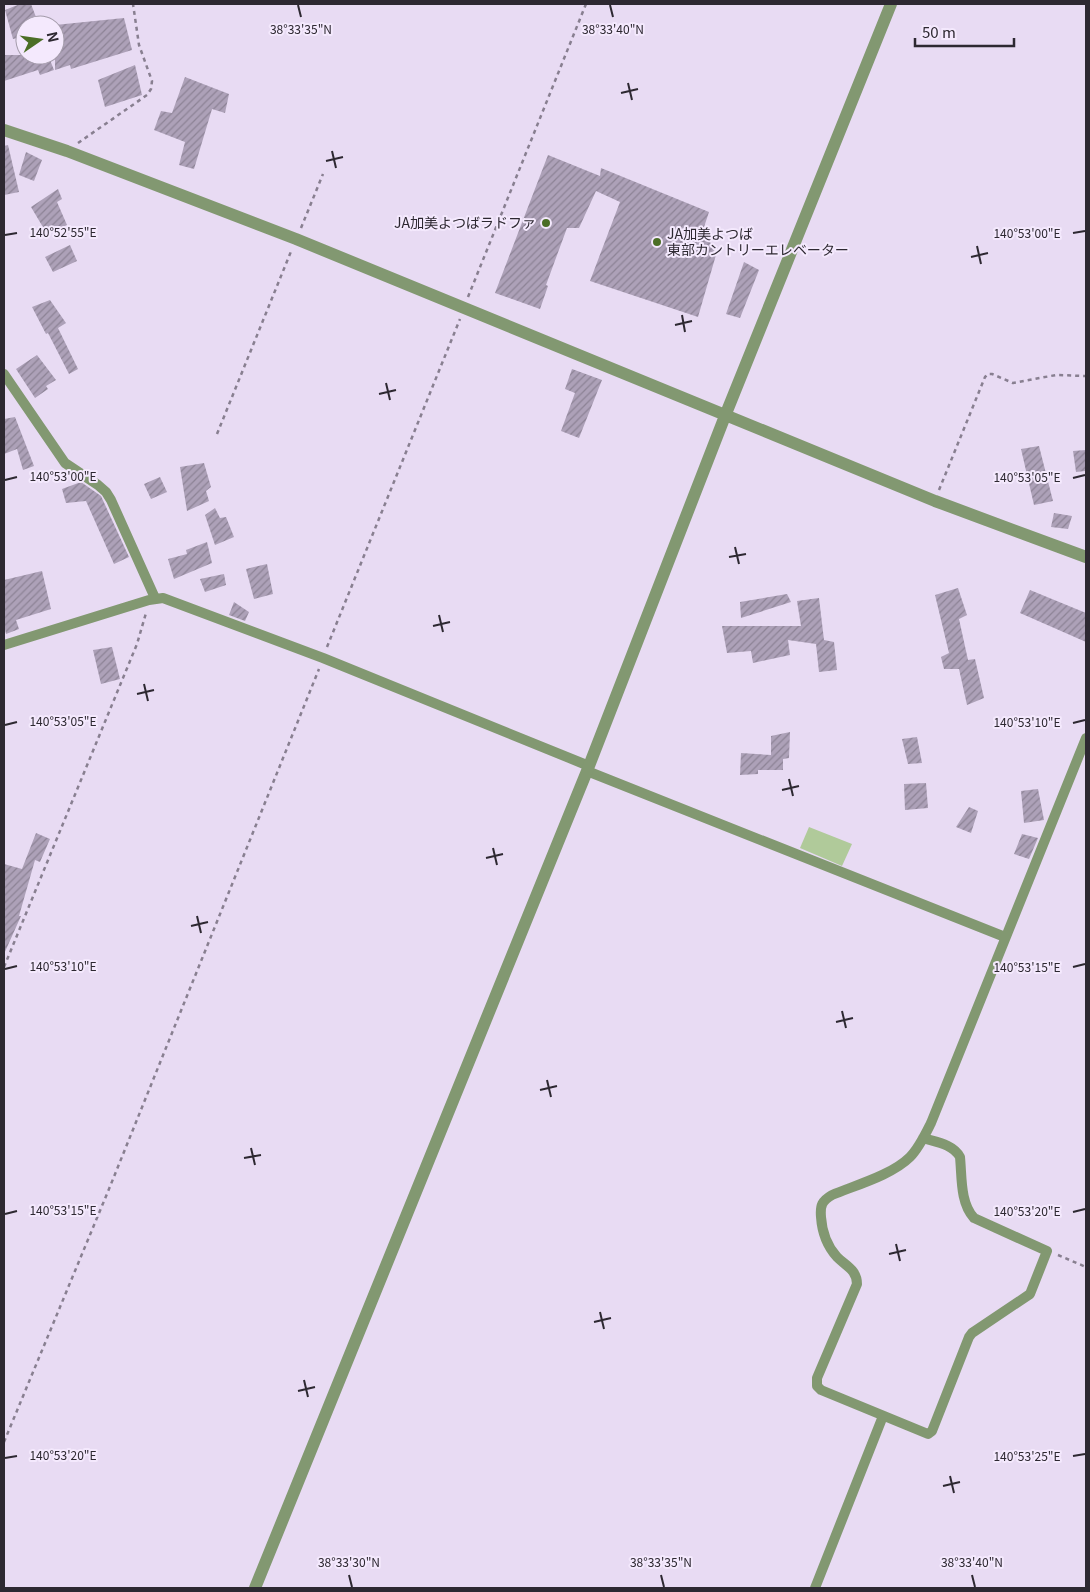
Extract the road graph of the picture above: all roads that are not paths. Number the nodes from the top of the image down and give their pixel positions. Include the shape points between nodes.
1 (891, 4) edge
2 (4, 130) edge
3 (4, 374) edge
4 (725, 416) junction
5 (1086, 557) edge
6 (152, 599) junction
7 (4, 645) edge
8 (1086, 738) edge
9 (581, 764) junction
10 (1005, 937) junction
11 (923, 1138) junction
12 (884, 1416) junction
13 (255, 1588) edge
14 (816, 1588) edge

1 - 4 street
2 - 4 street via 296,239
3 - 6 street via 65,463 106,492
4 - 5 street via 935,501
4 - 9 street
6 - 7 street
6 - 9 street via 163,598 323,658
8 - 10 street
9 - 10 street
9 - 13 street
10 - 11 street
11 - 12 street via 900,1166 832,1195 823,1201 820,1208 821,1227 827,1242 854,1272 857,1284 817,1378 817,1386
11 - 12 street via 957,1152 965,1203 974,1218 1047,1251 1030,1294 969,1337 932,1431 924,1433
12 - 14 street

